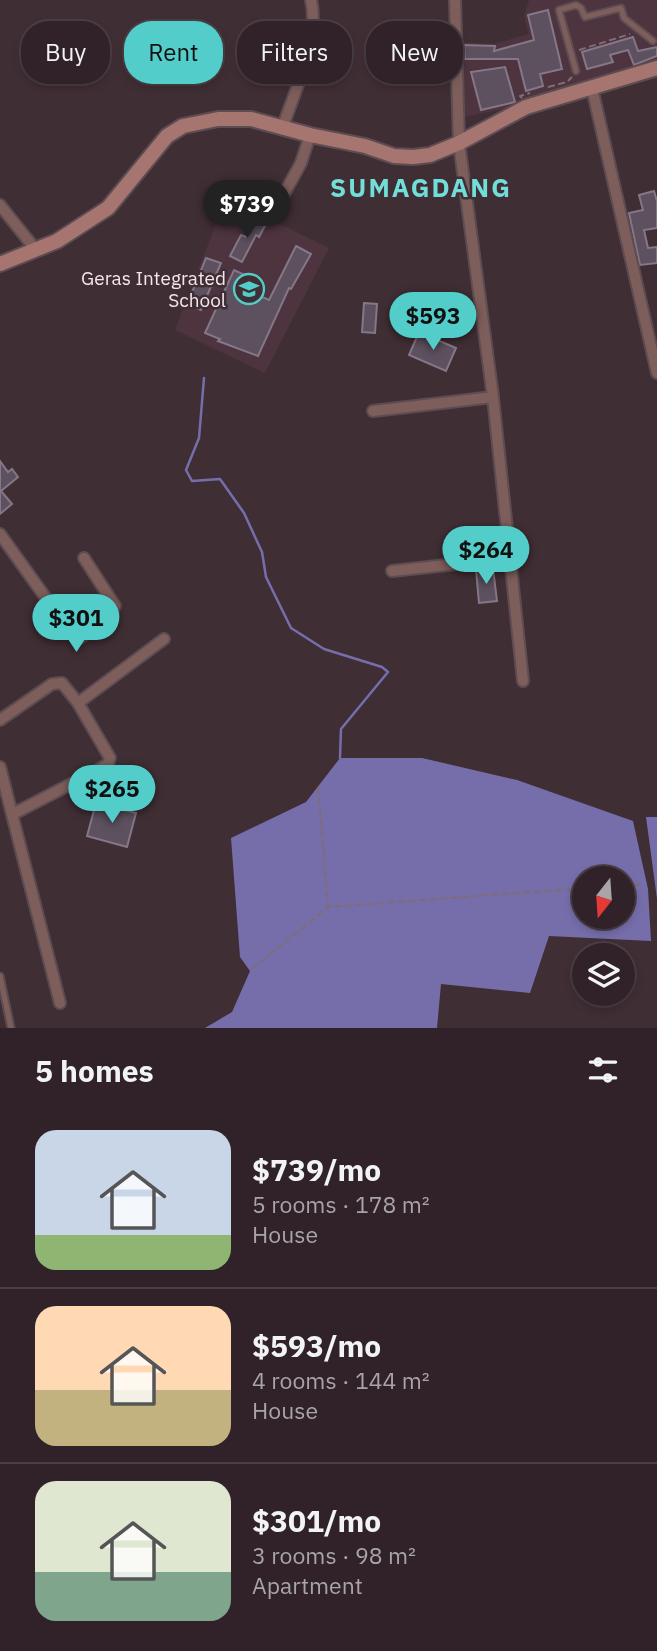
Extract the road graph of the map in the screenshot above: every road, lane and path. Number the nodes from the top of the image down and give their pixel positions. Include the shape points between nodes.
1 (311, 0) edge
2 (455, 0) edge
3 (640, 31) junction
4 (653, 41) dead end
5 (571, 52) junction
6 (657, 68) edge
7 (576, 71) dead end
8 (592, 88) junction
9 (283, 127) junction
10 (310, 135) junction
11 (458, 143) junction
12 (279, 203) dead end
13 (0, 205) edge
14 (37, 250) junction
15 (0, 264) edge
16 (657, 373) edge
17 (493, 397) junction
18 (373, 411) dead end
19 (0, 534) edge
20 (84, 558) dead end
21 (511, 558) junction
22 (392, 571) dead end
23 (164, 639) dead end
24 (523, 681) dead end
25 (78, 703) junction
26 (0, 720) edge
27 (0, 767) edge
28 (318, 787) dead end
29 (13, 814) junction
30 (642, 884) dead end
31 (635, 885) edge
32 (572, 889) edge
33 (328, 907) junction
34 (252, 969) dead end
35 (0, 976) edge
36 (60, 1003) dead end
37 (11, 1028) edge

1 - 9 street via 310,42
2 - 11 street
3 - 4 lane
3 - 5 path
3 - 5 lane via 624,18 621,8 585,17 576,5 559,10
5 - 7 lane
6 - 8 street
8 - 11 street via 526,107
8 - 16 street
9 - 10 street
9 - 14 street via 251,119 183,126 167,136 108,208
10 - 11 street via 394,156 430,155
10 - 12 street
11 - 17 street
13 - 14 street
14 - 15 street
17 - 18 street
17 - 21 street
19 - 20 street via 71,633 80,638 109,617 115,606
21 - 22 street
21 - 24 street
23 - 25 street
25 - 26 street via 66,684 55,682
25 - 29 street via 109,762
27 - 29 street
28 - 33 path
29 - 36 street
30 - 31 path
32 - 33 path
33 - 34 path
35 - 37 lane

